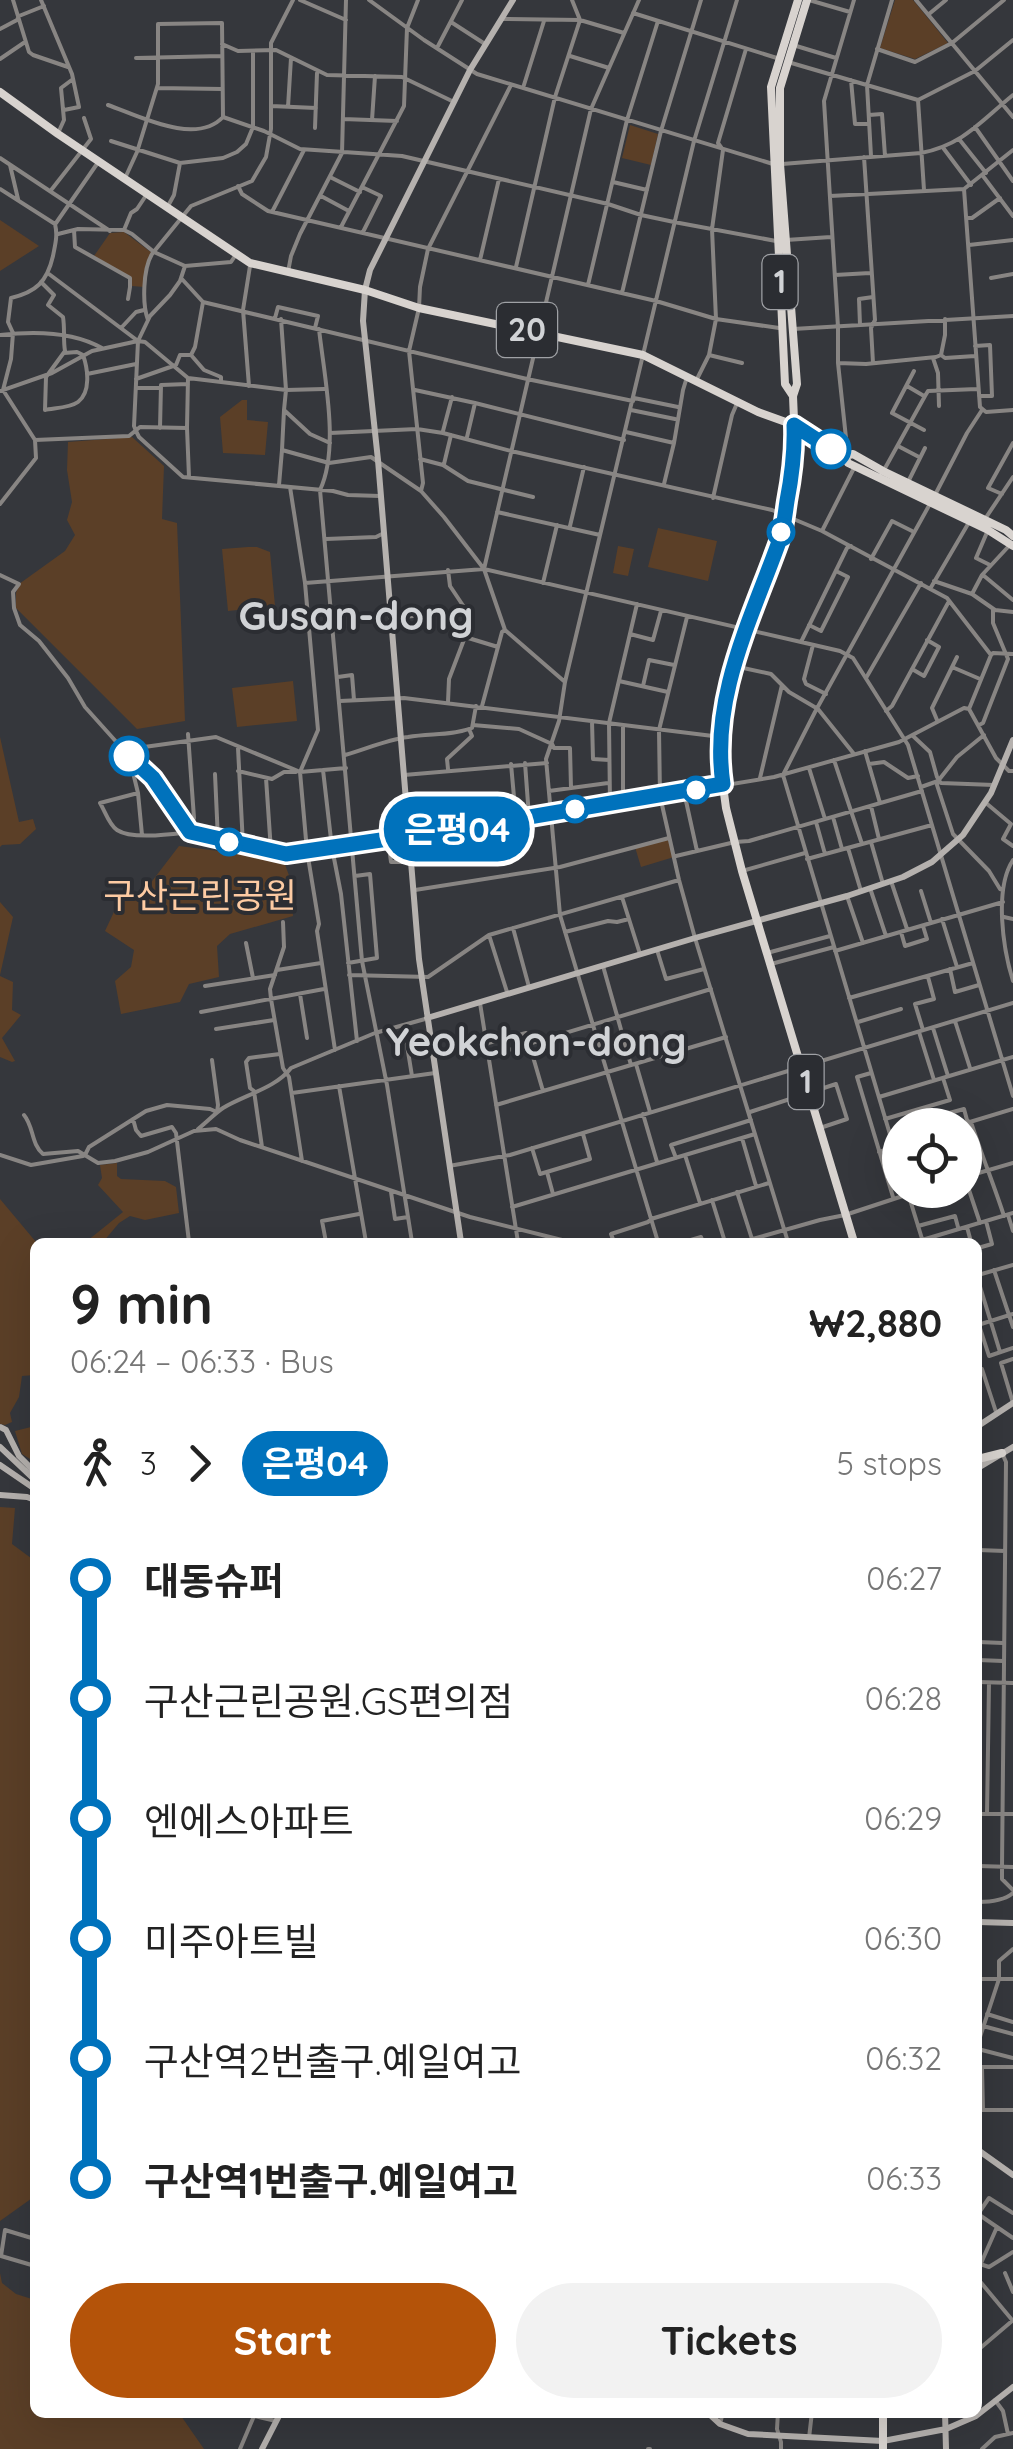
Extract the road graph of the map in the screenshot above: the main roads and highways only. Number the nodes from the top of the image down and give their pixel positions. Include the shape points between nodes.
1 (513, 0) edge
2 (798, 0) edge
3 (808, 0) edge
4 (784, 61) junction
5 (2, 97) edge
6 (365, 290) junction
7 (794, 425) junction
8 (841, 454) junction
9 (933, 498) junction
10 (1012, 542) edge
11 (1013, 740) edge
12 (758, 921) junction
13 (427, 1018) junction
14 (460, 1238) edge
15 (853, 1238) edge
16 (1013, 1403) edge
17 (982, 1423) edge
18 (0, 1426) edge
19 (0, 1447) edge
20 (1013, 1448) edge
21 (1002, 1452) junction
22 (982, 1458) edge
23 (0, 1464) edge
24 (982, 1465) edge
25 (30, 1467) edge
26 (30, 1475) edge
27 (30, 1485) edge
28 (0, 1495) edge
29 (30, 1498) edge
30 (982, 1922) edge
31 (1013, 1923) edge
32 (982, 2153) edge
33 (1013, 2176) edge
34 (1012, 2390) edge
35 (982, 2411) edge
36 (277, 2418) edge
37 (714, 2418) edge
38 (883, 2418) edge
39 (945, 2418) edge
40 (971, 2418) edge
41 (944, 2430) junction
42 (848, 2440) junction
43 (883, 2445) edge
44 (262, 2449) edge
45 (844, 2449) edge
46 (946, 2449) edge

1 - 6 main road via 470,70
2 - 4 main road, 1
3 - 4 main road, 1
4 - 7 main road, 1 via 777,164 797,384
5 - 6 main road, 20 via 250,263
6 - 7 main road, 20 via 419,308 643,355
6 - 13 main road
7 - 8 main road, 20
7 - 12 main road, 1 via 780,538 744,629 721,737 734,842
8 - 9 main road, 20 via 848,463
8 - 9 main road, 20 via 853,454
9 - 10 main road, 20
9 - 10 main road, 20 via 985,520
11 - 12 main road via 986,803 932,862 887,883
12 - 13 main road
12 - 15 main road, 1
13 - 14 main road
16 - 17 main road
18 - 25 main road
19 - 26 main road
20 - 21 main road
21 - 22 main road
21 - 24 main road
23 - 27 main road
28 - 29 main road
30 - 31 main road
32 - 33 main road
34 - 35 main road
36 - 44 main road
37 - 42 main road via 748,2434
38 - 43 main road
39 - 41 main road
40 - 41 main road
41 - 43 main road
41 - 46 main road
42 - 43 main road
42 - 45 main road

